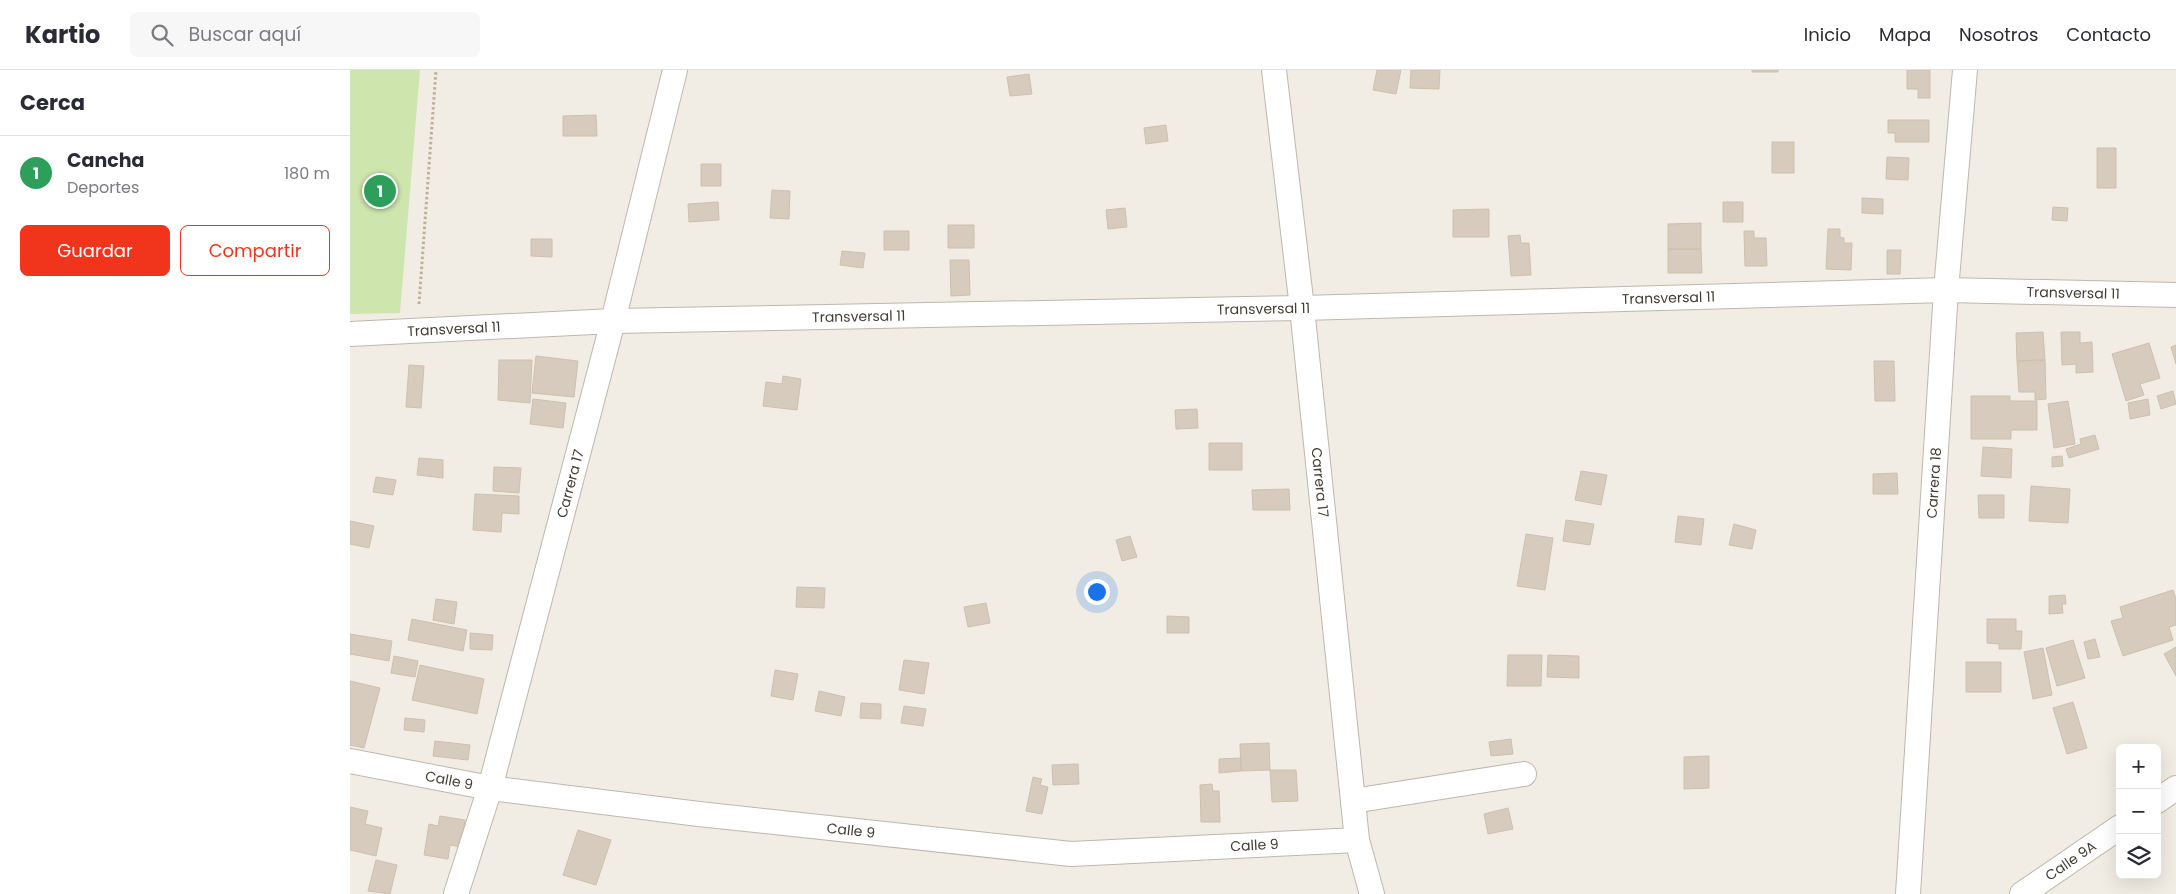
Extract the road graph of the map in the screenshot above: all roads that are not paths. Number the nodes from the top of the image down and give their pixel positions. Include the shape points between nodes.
1 (675, 70) edge
2 (1274, 70) edge
3 (1965, 70) edge
4 (1946, 290) junction
5 (2176, 295) edge
6 (1302, 308) junction
7 (613, 322) junction
8 (350, 334) edge
9 (350, 761) edge
10 (1524, 774) dead end
11 (490, 788) junction
12 (2176, 788) edge
13 (2161, 798) edge
14 (1352, 801) junction
15 (2116, 830) edge
16 (1356, 840) junction
17 (456, 894) edge
18 (1372, 894) edge
19 (1908, 894) edge
20 (2022, 894) edge

1 - 7 street, Carrera 17
2 - 6 street, Carrera 17
3 - 4 street, Carrera 18
4 - 5 street, Transversal 11
4 - 6 street, Transversal 11
4 - 19 street, Carrera 18
6 - 7 street, Transversal 11
6 - 14 street, Carrera 17
7 - 8 street, Transversal 11
7 - 11 street, Carrera 17
9 - 11 street, Calle 9
10 - 14 street
11 - 16 street, Calle 9 via 1071,854
11 - 17 street, Carrera 17
12 - 13 street
14 - 16 street, Carrera 17
15 - 20 street, Calle 9A
16 - 18 street, Carrera 17

